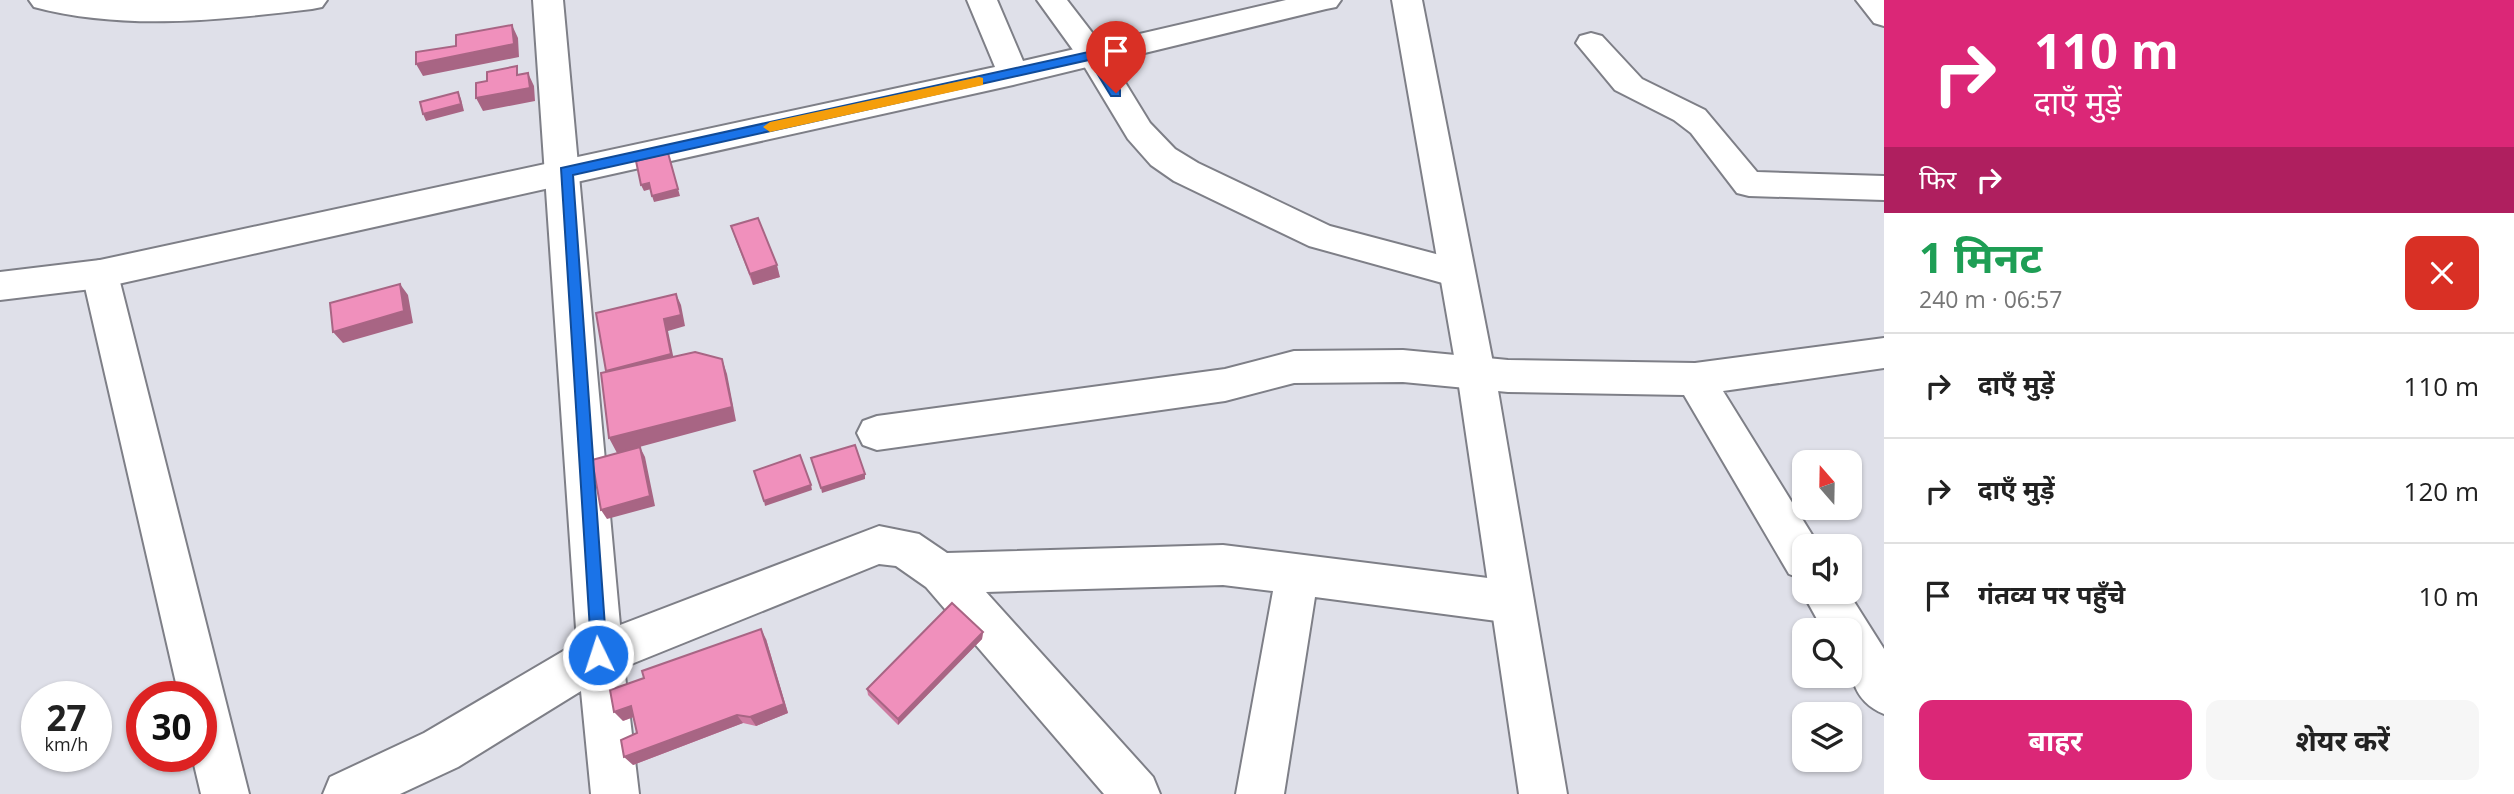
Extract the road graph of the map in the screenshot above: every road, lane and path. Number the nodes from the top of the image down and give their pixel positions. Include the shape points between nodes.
1 (44, 0) edge
2 (312, 0) edge
3 (548, 0) edge
4 (982, 0) edge
5 (1052, 0) edge
6 (1326, 0) edge
7 (1408, 0) edge
8 (1871, 0) edge
9 (1884, 16) edge
10 (1591, 43) dead end
11 (1093, 55) junction
12 (1013, 74) junction
13 (566, 172) junction
14 (1884, 188) edge
15 (1457, 273) junction
16 (100, 274) junction
17 (0, 286) edge
18 (1884, 353) edge
19 (1476, 373) junction
20 (1695, 379) junction
21 (877, 433) dead end
22 (1792, 540) edge
23 (941, 573) junction
24 (1297, 574) junction
25 (1512, 602) junction
26 (598, 655) junction
27 (1862, 655) edge
28 (1884, 691) edge
29 (225, 794) edge
30 (347, 794) edge
31 (615, 794) edge
32 (1136, 794) edge
33 (1260, 794) edge
34 (1543, 794) edge

1 - 2 street via 81,7 228,11
3 - 13 street
4 - 12 street
5 - 11 street
6 - 11 street
7 - 15 street
8 - 9 street
10 - 14 street via 1628,85 1702,124 1749,184
11 - 12 street
11 - 15 street via 1139,131 1163,157 1186,172 1321,237
12 - 13 street
13 - 16 street
13 - 26 street
15 - 19 street
16 - 17 street
16 - 29 street
18 - 20 street
19 - 20 street
19 - 21 street via 1404,366 1294,367 1225,384
19 - 25 street
20 - 22 street
23 - 24 street via 1223,565
23 - 26 street via 904,548 878,545
23 - 32 street
24 - 25 street
24 - 33 street
25 - 34 street
26 - 30 street via 441,750
26 - 31 street
27 - 28 street

